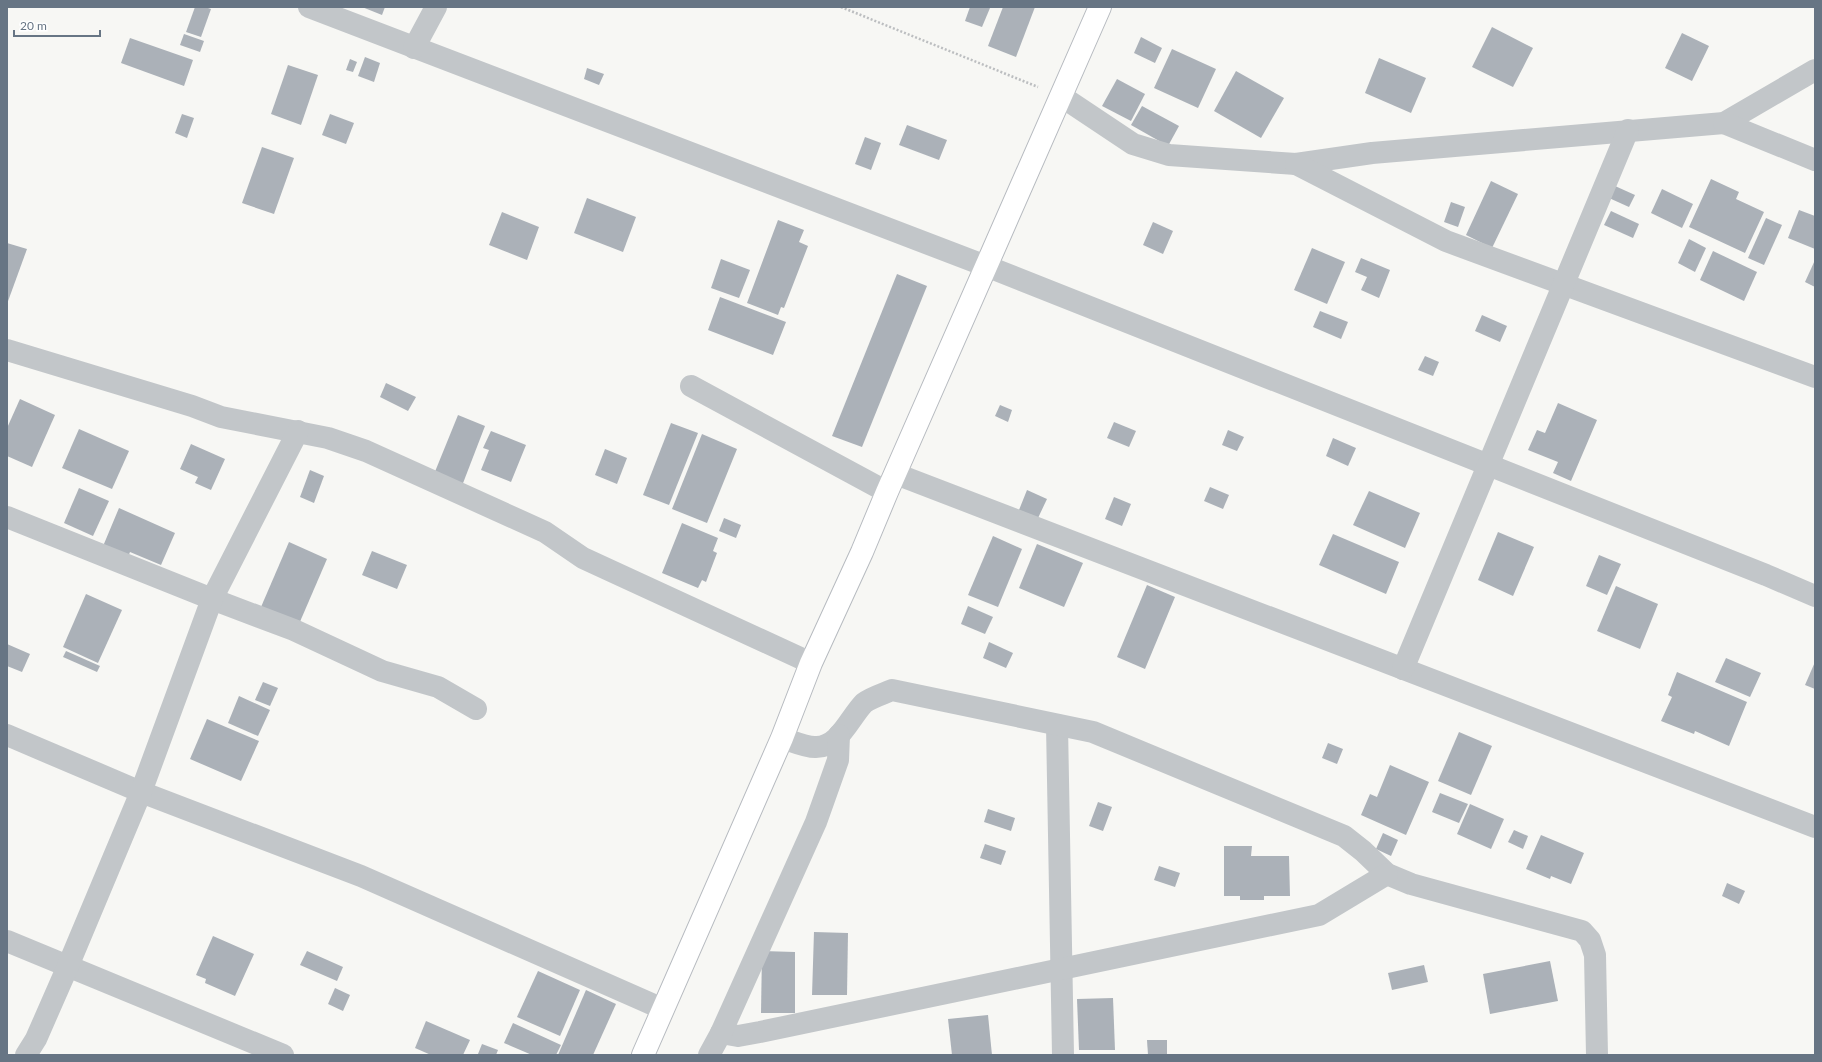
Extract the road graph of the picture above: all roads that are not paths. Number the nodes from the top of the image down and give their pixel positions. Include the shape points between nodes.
1 (309, 7) edge
2 (436, 7) edge
3 (1100, 7) edge
4 (414, 48) junction
5 (1815, 70) edge
6 (1061, 96) junction
7 (1724, 123) junction
8 (1628, 130) junction
9 (1815, 160) edge
10 (1296, 164) junction
11 (986, 266) junction
12 (1564, 284) junction
13 (7, 350) edge
14 (1815, 377) edge
15 (691, 386) dead end
16 (298, 431) junction
17 (1488, 465) junction
18 (891, 483) junction
19 (7, 517) edge
20 (1815, 596) edge
21 (212, 599) junction
22 (811, 663) junction
23 (1403, 669) junction
24 (476, 709) dead end
25 (1057, 725) junction
26 (7, 735) edge
27 (839, 735) junction
28 (782, 738) junction
29 (141, 792) junction
30 (1815, 826) edge
31 (1387, 874) junction
32 (7, 941) edge
33 (68, 966) junction
34 (1062, 969) junction
35 (663, 1009) junction
36 (721, 1033) junction
37 (26, 1055) edge
38 (284, 1055) edge
39 (642, 1055) edge
40 (709, 1055) edge
41 (1063, 1055) edge
42 (1597, 1055) edge

1 - 4 street
2 - 4 street
3 - 6 street
4 - 11 street
5 - 7 street
6 - 10 street via 1133,144 1169,155
6 - 11 street
7 - 8 street
7 - 9 street
8 - 10 street via 1372,153
8 - 12 street
10 - 12 street via 1446,241
11 - 17 street
11 - 18 street
12 - 14 street
12 - 17 street
13 - 16 street via 192,406 220,417
15 - 18 street
16 - 21 street
16 - 22 street via 328,438 366,452 545,532 583,558
17 - 20 street
17 - 23 street
18 - 22 street
18 - 23 street
19 - 21 street
21 - 24 street via 294,630 382,671 438,687
21 - 29 street
22 - 28 street
23 - 30 street
25 - 27 street via 892,690 865,703
25 - 31 street via 1094,732 1344,836
25 - 34 street
26 - 29 street
27 - 28 street via 830,744 816,748
27 - 36 street via 838,760 816,822
28 - 35 street
29 - 33 street
29 - 35 street via 361,876
31 - 34 street via 1319,915
31 - 42 street via 1411,884 1582,930 1590,940 1595,955
32 - 33 street
33 - 37 street via 36,1039
33 - 38 street
34 - 36 street via 760,1032 738,1036
34 - 41 street
35 - 39 street
36 - 40 street

